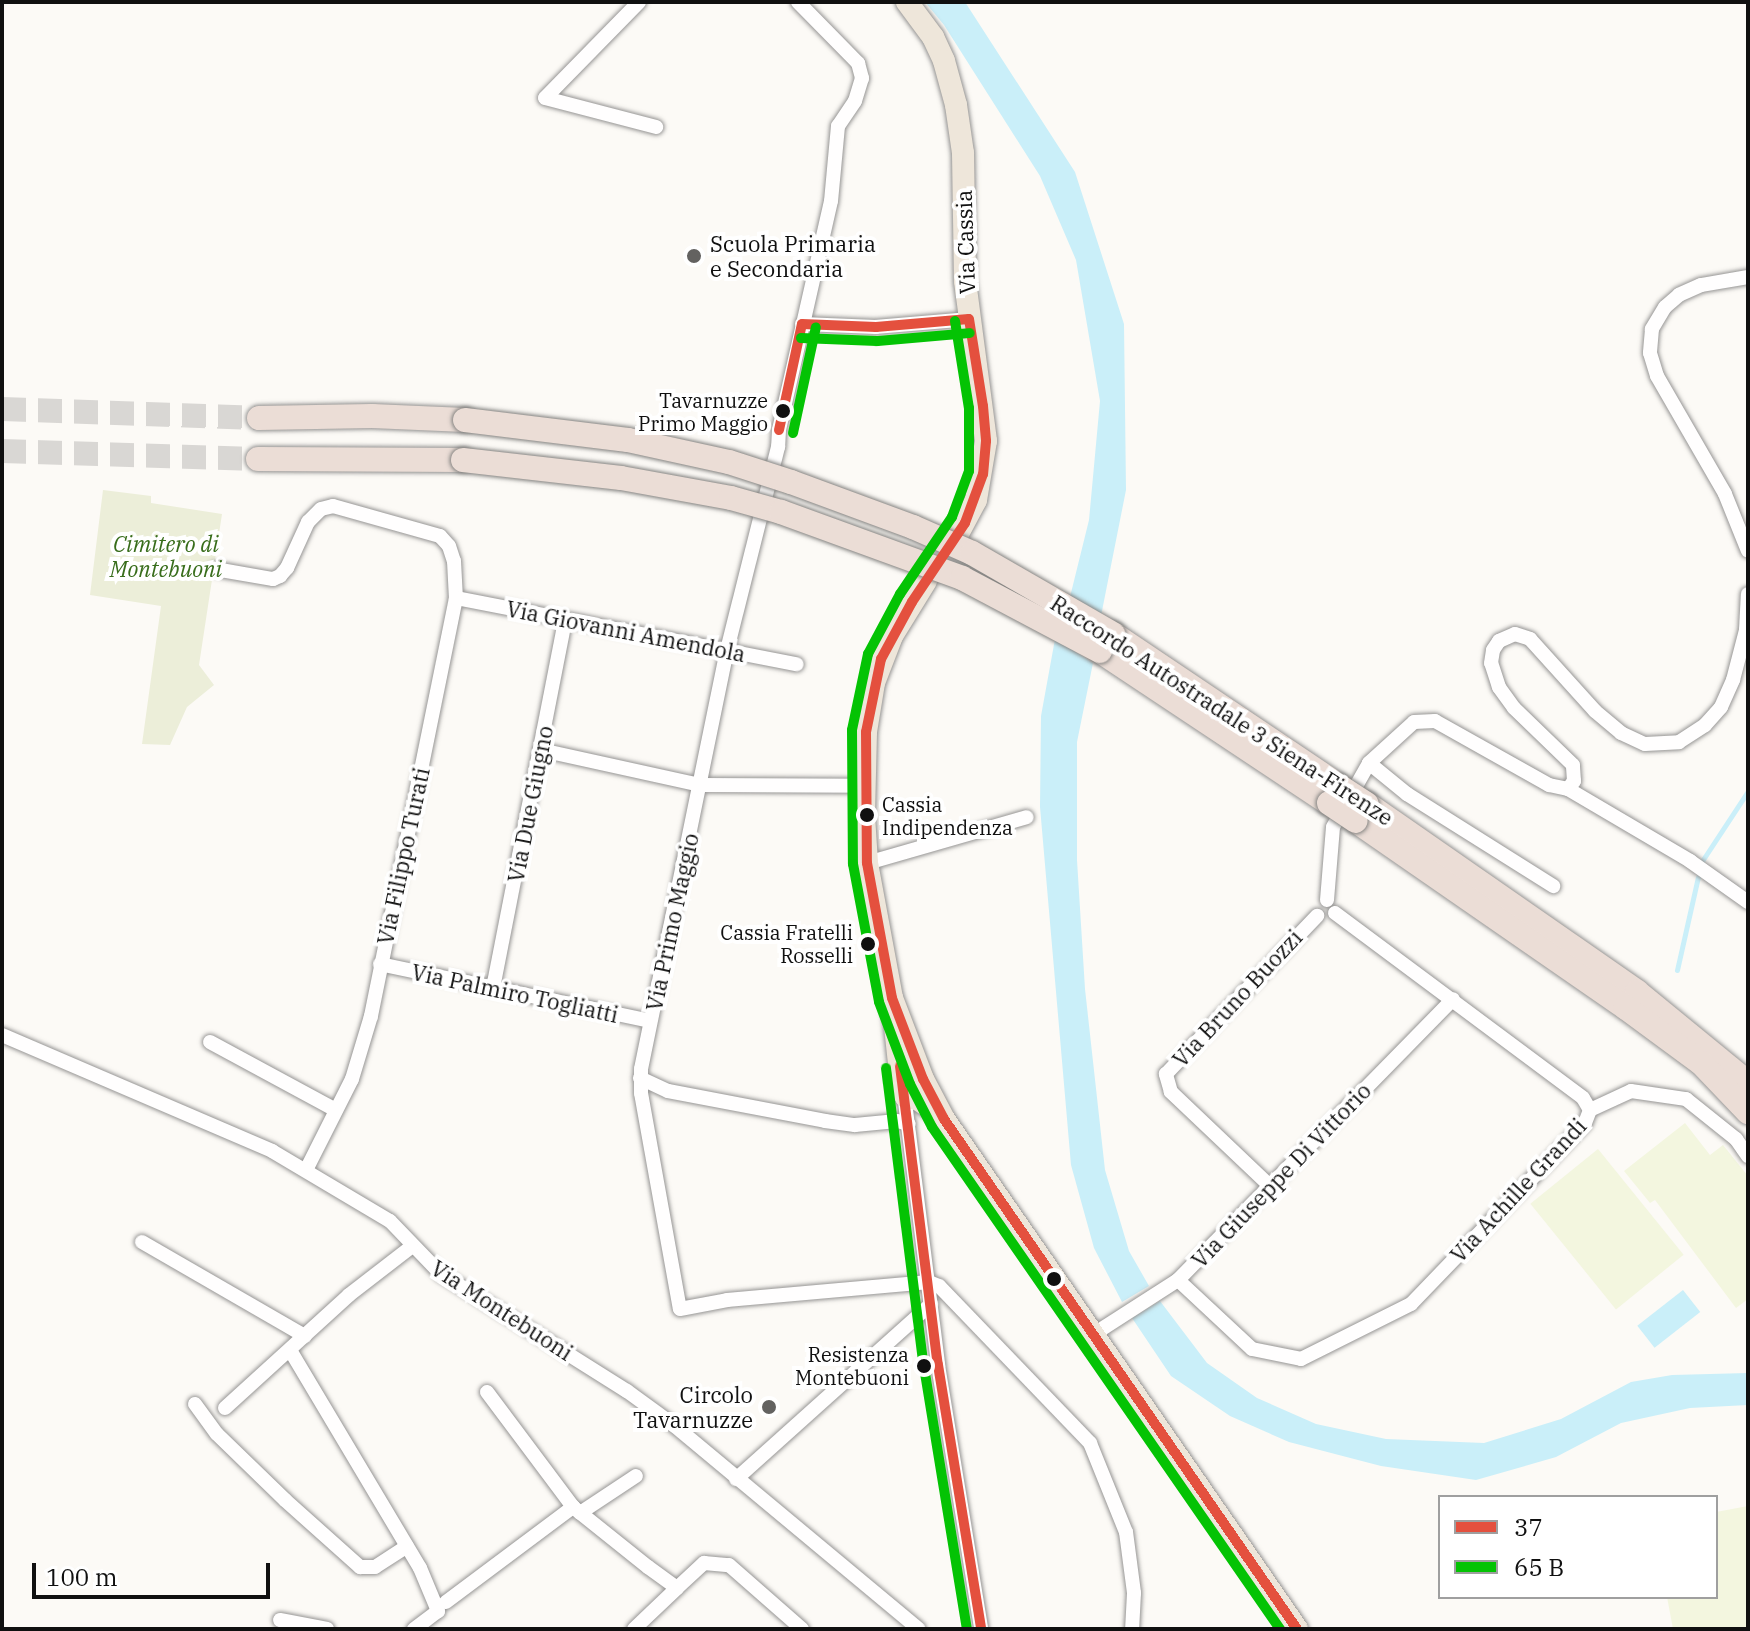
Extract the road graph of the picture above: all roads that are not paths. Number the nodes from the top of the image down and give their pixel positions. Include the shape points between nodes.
1 (639, 2) edge
2 (798, 2) edge
3 (907, 2) edge
4 (656, 127) dead end
5 (1748, 277) edge
6 (969, 319) junction
7 (802, 324) junction
8 (259, 418) tunnel mouth
9 (258, 459) tunnel mouth
10 (957, 535) dead end
11 (1748, 551) edge
12 (215, 569) dead end
13 (926, 581) dead end
14 (1748, 594) edge
15 (456, 598) junction
16 (565, 620) junction
17 (1107, 642) junction
18 (727, 650) junction
19 (797, 664) dead end
20 (541, 750) junction
21 (1369, 763) junction
22 (700, 785) junction
23 (864, 786) junction
24 (1568, 789) junction
25 (1361, 812) junction
26 (1027, 817) dead end
27 (867, 863) junction
28 (1553, 886) dead end
29 (1748, 902) edge
30 (1331, 906) junction
31 (380, 964) junction
32 (493, 988) junction
33 (1453, 999) junction
34 (650, 1021) junction
35 (2, 1035) edge
36 (210, 1042) dead end
37 (640, 1078) junction
38 (1748, 1083) edge
39 (914, 1088) junction
40 (336, 1110) junction
41 (1590, 1110) junction
42 (1748, 1112) edge
43 (909, 1124) junction
44 (911, 1140) junction
45 (1748, 1156) edge
46 (306, 1170) junction
47 (1270, 1186) junction
48 (142, 1242) dead end
49 (411, 1247) junction
50 (1178, 1280) junction
51 (929, 1282) junction
52 (931, 1304) junction
53 (1094, 1334) junction
54 (305, 1336) junction
55 (290, 1350) junction
56 (487, 1392) dead end
57 (195, 1404) dead end
58 (225, 1408) dead end
59 (636, 1476) dead end
60 (736, 1479) junction
61 (576, 1510) junction
62 (407, 1546) junction
63 (677, 1588) junction
64 (446, 1602) dead end
65 (280, 1620) dead end
66 (327, 1629) edge
67 (414, 1629) edge
68 (634, 1629) edge
69 (802, 1629) edge
70 (919, 1629) edge
71 (981, 1629) edge
72 (1132, 1629) edge
73 (1297, 1629) edge

1 - 4 street via 545,98
2 - 7 street, Via Primo Maggio via 858,63 862,78 855,101 838,126 831,201
3 - 6 main road, Via Cassia via 933,37 956,105 963,153
5 - 11 street via 1701,285 1679,295 1652,329 1650,353 1657,376 1725,494
6 - 7 street via 876,327
6 - 10 main road, Via Cassia via 986,441 976,500
7 - 18 street, Via Primo Maggio
8 - 17 highway, Raccordo Autostradale 3 Siena-Firenze, bridge via 372,416 531,426 729,462 888,517 972,553
9 - 17 highway, Raccordo Autostradale 3 Siena-Firenze, bridge via 463,460 621,478 731,498 962,578
12 - 15 street, Via Filippo Turati via 280,576 308,522 333,506 440,536 454,561
13 - 23 main road via 892,636 874,683
14 - 24 street via 1746,630 1727,693 1705,725 1679,742 1645,744 1621,733 1530,639 1515,634 1499,641 1491,663 1499,687 1573,765 1574,781
15 - 16 street, Via Giovanni Amendola
15 - 31 street, Via Filippo Turati
16 - 18 street, Via Giovanni Amendola
16 - 20 street, Via Due Giugno
17 - 25 highway, Raccordo Autostradale 3 Siena-Firenze, bridge
18 - 19 street, Via Giovanni Amendola
18 - 22 street, Via Primo Maggio
20 - 22 street
20 - 32 street, Via Due Giugno
21 - 24 street via 1414,722 1435,721 1549,785
21 - 28 street via 1407,794
21 - 30 street via 1333,827
22 - 23 street
22 - 34 street, Via Primo Maggio
23 - 27 main road
24 - 29 street
25 - 38 highway, Raccordo Autostradale 3 Siena-Firenze via 1637,992
25 - 42 highway, Raccordo Autostradale 3 Siena-Firenze via 1701,1063
26 - 27 street
27 - 39 main road
30 - 33 street, Via Achille Grandi
30 - 47 street, Via Bruno Buozzi via 1316,906 1317,916 1166,1074 1171,1092
31 - 32 street, Via Palmiro Togliatti
31 - 40 street, Via Filippo Turati via 361,1055
32 - 34 street, Via Palmiro Togliatti
33 - 41 street, Via Achille Grandi via 1583,1098
33 - 47 street, Via Giuseppe Di Vittorio
34 - 37 street, Via Primo Maggio
35 - 46 street, Via Montebuoni
36 - 40 street
37 - 43 street via 668,1091 825,1121
37 - 51 street, Via Primo Maggio via 680,1309
39 - 43 street
39 - 44 street
39 - 53 main road via 944,1119
40 - 46 street, Via Filippo Turati
41 - 45 street via 1631,1091 1686,1099 1736,1139
41 - 50 street, Via Achille Grandi via 1585,1123 1411,1304 1301,1359 1252,1349
43 - 44 street
44 - 51 street
46 - 49 street, Via Montebuoni via 390,1221
47 - 50 street, Via Giuseppe Di Vittorio
48 - 54 street
49 - 54 street
49 - 60 street, Via Montebuoni via 441,1274 627,1391
50 - 53 street, Via Giuseppe Di Vittorio
51 - 52 street
51 - 72 street via 953,1299 1090,1443 1126,1532 1134,1593
52 - 60 street
52 - 71 street
53 - 73 main road
54 - 55 street
55 - 58 street
55 - 62 street
56 - 61 street
57 - 62 street via 217,1434 360,1567 375,1567
59 - 61 street
60 - 70 street, Via Montebuoni
61 - 63 street
61 - 64 street
62 - 67 street via 438,1611
63 - 68 street
63 - 69 street via 704,1563 729,1565
65 - 66 street

